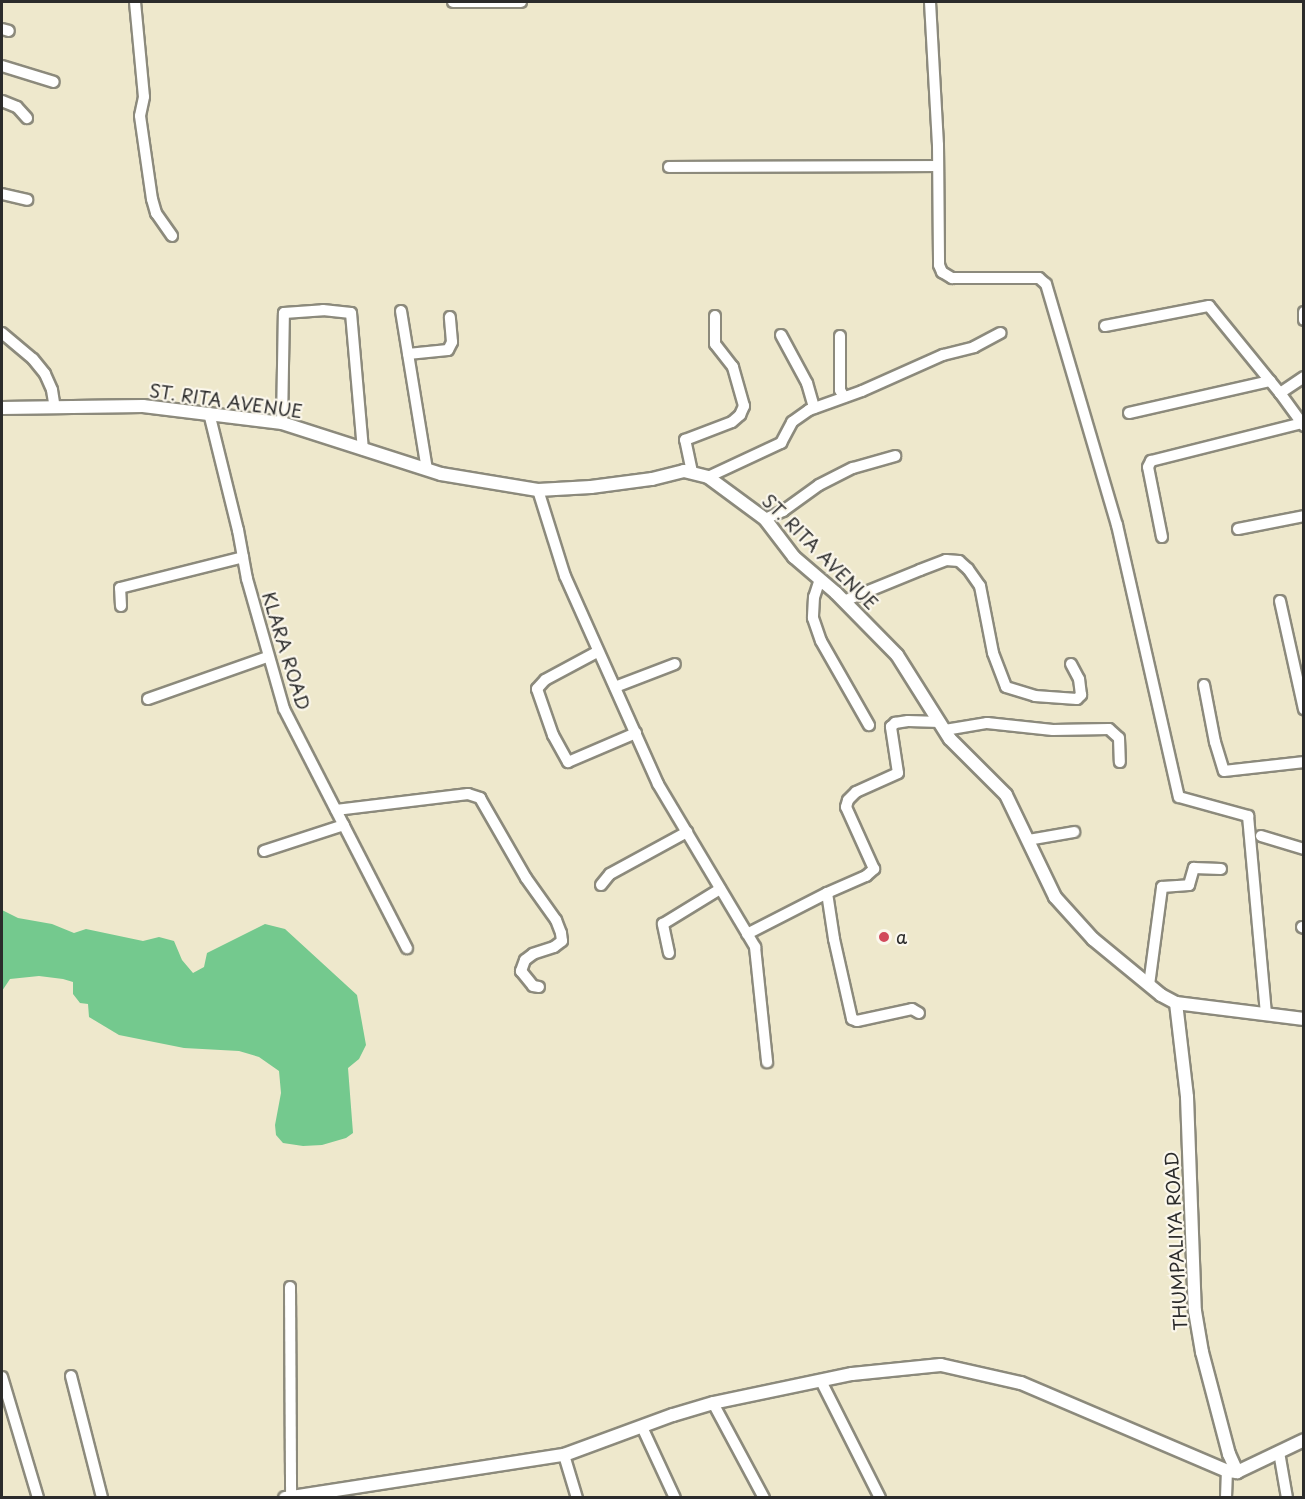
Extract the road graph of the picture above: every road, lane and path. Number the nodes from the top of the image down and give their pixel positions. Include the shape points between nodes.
1 (135, 2) edge
2 (453, 2) edge
3 (520, 2) edge
4 (930, 2) edge
5 (2, 66) edge
6 (54, 82) dead end
7 (2, 101) edge
8 (27, 118) dead end
9 (938, 166) junction
10 (669, 167) dead end
11 (2, 194) edge
12 (27, 200) dead end
13 (172, 236) dead end
14 (401, 311) dead end
15 (1304, 312) edge
16 (450, 316) dead end
17 (715, 316) dead end
18 (1304, 320) edge
19 (1105, 326) dead end
20 (2, 333) edge
21 (1000, 333) dead end
22 (781, 335) dead end
23 (840, 336) dead end
24 (408, 354) junction
25 (1304, 376) edge
26 (1270, 381) junction
27 (1280, 393) junction
28 (844, 397) junction
29 (2, 408) edge
30 (55, 408) junction
31 (814, 408) junction
32 (209, 413) junction
33 (1129, 413) dead end
34 (282, 423) junction
35 (1303, 425) edge
36 (363, 449) junction
37 (895, 456) dead end
38 (426, 470) junction
39 (692, 472) junction
40 (708, 477) junction
41 (538, 490) junction
42 (1304, 516) edge
43 (765, 519) junction
44 (1238, 529) dead end
45 (1162, 537) dead end
46 (243, 557) junction
47 (820, 579) junction
48 (844, 601) junction
49 (1280, 601) dead end
50 (121, 606) dead end
51 (597, 652) junction
52 (267, 657) junction
53 (675, 664) dead end
54 (1071, 664) dead end
55 (1204, 686) dead end
56 (615, 687) junction
57 (148, 699) dead end
58 (1304, 709) edge
59 (869, 725) dead end
60 (942, 726) junction
61 (636, 733) junction
62 (1120, 762) dead end
63 (1304, 762) edge
64 (336, 810) junction
65 (344, 825) junction
66 (687, 832) junction
67 (1074, 832) dead end
68 (1261, 836) dead end
69 (1028, 840) junction
70 (1304, 849) edge
71 (264, 851) dead end
72 (1221, 869) dead end
73 (601, 885) dead end
74 (720, 889) junction
75 (827, 893) junction
76 (747, 934) junction
77 (407, 948) dead end
78 (669, 953) dead end
79 (1149, 985) junction
80 (539, 987) dead end
81 (1176, 1003) junction
82 (919, 1013) dead end
83 (1266, 1014) junction
84 (1304, 1019) edge
85 (767, 1062) dead end
86 (290, 1287) dead end
87 (71, 1376) dead end
88 (2, 1377) edge
89 (821, 1381) junction
90 (714, 1403) junction
91 (642, 1427) junction
92 (1304, 1440) edge
93 (1279, 1452) junction
94 (564, 1455) junction
95 (1232, 1472) junction
96 (342, 1493) edge
97 (38, 1497) edge
98 (102, 1497) edge
99 (288, 1497) edge
100 (577, 1497) edge
101 (675, 1497) edge
102 (764, 1497) edge
103 (880, 1497) edge
104 (1226, 1497) edge
105 (1287, 1497) edge

1 - 13 street via 144,97 140,116 152,199 156,213
2 - 3 street
4 - 9 street
5 - 6 street
7 - 8 street via 17,107
9 - 10 street
9 - 83 street via 942,272 952,278 1039,278 1046,284 1117,525 1179,797 1248,816
11 - 12 street
14 - 24 street
15 - 18 street
16 - 24 street via 452,342 448,350
17 - 39 street via 715,344 733,367 743,409 722,428 685,440
19 - 26 street via 1209,306
20 - 30 street via 45,374
21 - 28 street via 974,347 931,359
22 - 31 street via 807,383
23 - 28 street via 840,390
24 - 38 street
25 - 27 street
26 - 27 street
26 - 33 street
27 - 35 street
28 - 31 street
29 - 30 street, ST. RITA AVENUE
30 - 32 street, ST. RITA AVENUE via 143,406
31 - 40 street via 792,422 781,443
32 - 34 street, ST. RITA AVENUE
32 - 46 street, KLARA ROAD
34 - 36 street, ST. RITA AVENUE
34 - 36 street via 285,313 351,313
35 - 45 street via 1151,461 1148,467
36 - 38 street, ST. RITA AVENUE
37 - 43 street via 853,468
38 - 41 street, ST. RITA AVENUE
39 - 40 street, ST. RITA AVENUE
39 - 41 street, ST. RITA AVENUE via 591,487
40 - 43 street, ST. RITA AVENUE
41 - 51 street via 565,576
42 - 44 street
43 - 47 street, ST. RITA AVENUE via 794,557
46 - 50 street via 120,588
46 - 52 street, KLARA ROAD
47 - 48 street, ST. RITA AVENUE
47 - 59 street via 813,618 825,650
48 - 54 street via 937,563 959,561 980,586 993,653 1006,687 1035,696 1077,699 1081,695 1079,680
48 - 60 street, ST. RITA AVENUE via 897,655
49 - 58 street
51 - 56 street
51 - 61 street via 545,680 537,689 553,735 568,762
52 - 57 street
52 - 64 street, KLARA ROAD via 284,710
53 - 56 street
55 - 63 street via 1224,771
56 - 61 street
60 - 62 street via 987,723 1053,730 1109,729 1119,738
60 - 69 street, ST. RITA AVENUE via 1006,795
60 - 75 street via 908,721 891,727 898,773 856,792 846,807 874,869 867,876
61 - 66 street via 658,784
64 - 65 street, KLARA ROAD
64 - 80 street via 468,794 480,798 561,933 562,941 525,960 521,970 533,986
65 - 71 street
65 - 77 street, KLARA ROAD
66 - 73 street via 610,874
66 - 74 street
67 - 69 street
68 - 70 street
69 - 79 street, ST. RITA AVENUE via 1055,897 1093,939
72 - 79 street via 1194,868 1189,885 1162,887
74 - 76 street
74 - 78 street via 663,924
75 - 76 street
75 - 82 street via 852,1019 912,1009
76 - 85 street via 755,947
79 - 81 street, ST. RITA AVENUE
81 - 83 street, ST. RITA AVENUE
81 - 95 street, THUMPALIYA ROAD via 1187,1097 1195,1311
83 - 84 street, ST. RITA AVENUE
86 - 99 street
87 - 98 street
88 - 97 street
89 - 90 street
89 - 95 street via 941,1365 982,1373 1021,1383
89 - 103 street
90 - 91 street
90 - 102 street
91 - 94 street
91 - 101 street
92 - 93 street
93 - 95 street
93 - 105 street
94 - 96 street
94 - 100 street
95 - 104 street
96 - 99 street

